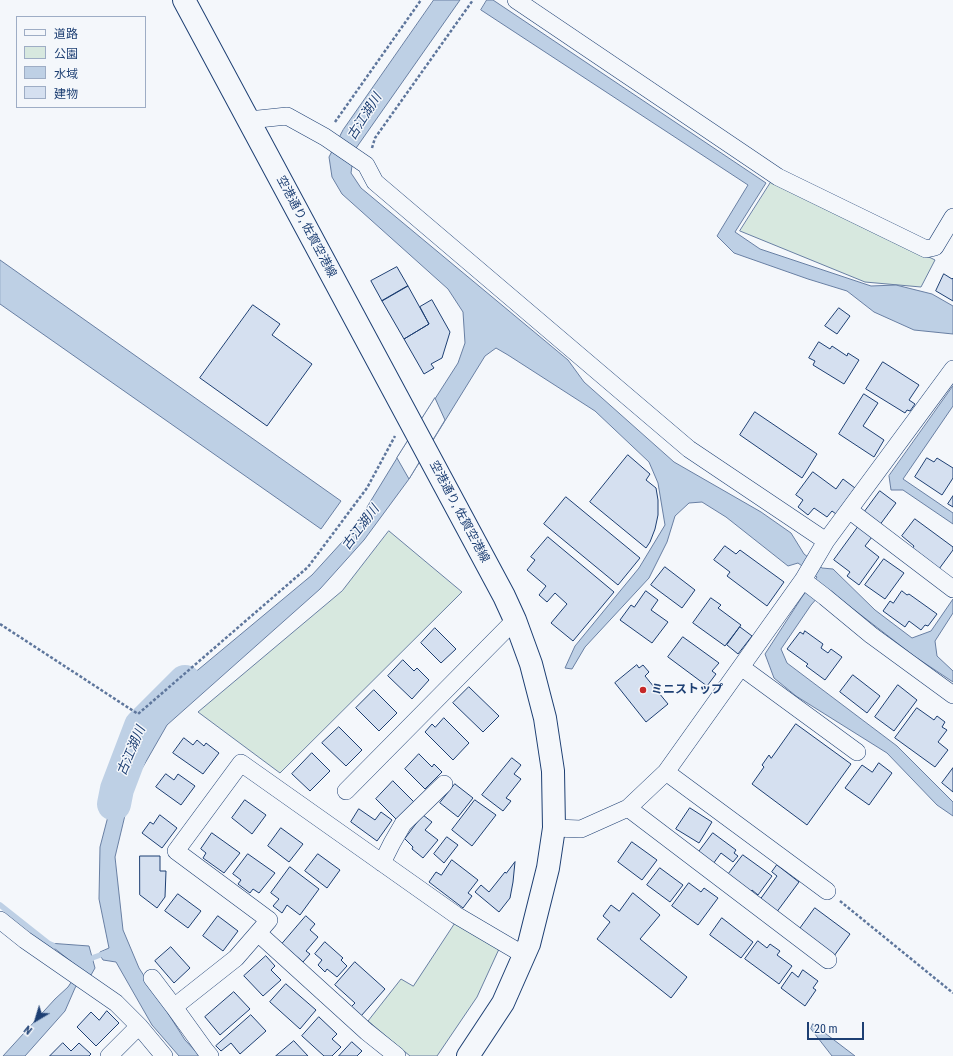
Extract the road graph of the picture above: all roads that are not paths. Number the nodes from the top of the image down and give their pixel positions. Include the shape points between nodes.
1 (184, 0) edge
2 (516, 0) edge
3 (250, 120) junction
4 (953, 217) edge
5 (953, 369) edge
6 (849, 510) junction
7 (826, 541) junction
8 (806, 579) junction
9 (953, 588) edge
10 (515, 620) junction
11 (741, 667) junction
12 (953, 695) edge
13 (857, 752) dead end
14 (666, 772) junction
15 (444, 784) dead end
16 (346, 791) dead end
17 (628, 808) junction
18 (554, 828) junction
19 (382, 863) junction
20 (827, 891) road end
21 (0, 920) edge
22 (258, 933) junction
23 (524, 955) junction
24 (828, 960) dead end
25 (152, 978) dead end
26 (174, 1007) junction
27 (139, 1026) junction
28 (109, 1056) edge
29 (164, 1056) edge
30 (210, 1056) edge
31 (397, 1056) edge
32 (468, 1056) edge

1 - 3 main road, 空港通り, 佐賀空港線
2 - 4 street via 778,177 926,249 935,247
3 - 7 street via 287,116 366,165 375,182 690,449
3 - 10 main road, 空港通り, 佐賀空港線
5 - 6 street
6 - 7 street
6 - 9 street
7 - 8 street
8 - 11 street
8 - 12 street via 871,635
10 - 16 street
10 - 18 main road, 空港通り, 佐賀空港線 via 531,664 545,718 553,771
11 - 13 street
11 - 14 street
14 - 17 street
14 - 20 street
15 - 19 street via 403,824
17 - 18 street via 581,829
17 - 24 street
18 - 23 main road, 空港通り, 佐賀空港線 via 548,868
19 - 22 street via 241,763 176,851 269,920
19 - 23 street via 456,915
21 - 27 street via 116,1003
22 - 26 street via 236,958
22 - 31 street
23 - 32 main road, 空港通り, 佐賀空港線 via 503,1003
25 - 26 street
26 - 30 street
27 - 28 street
27 - 29 street

